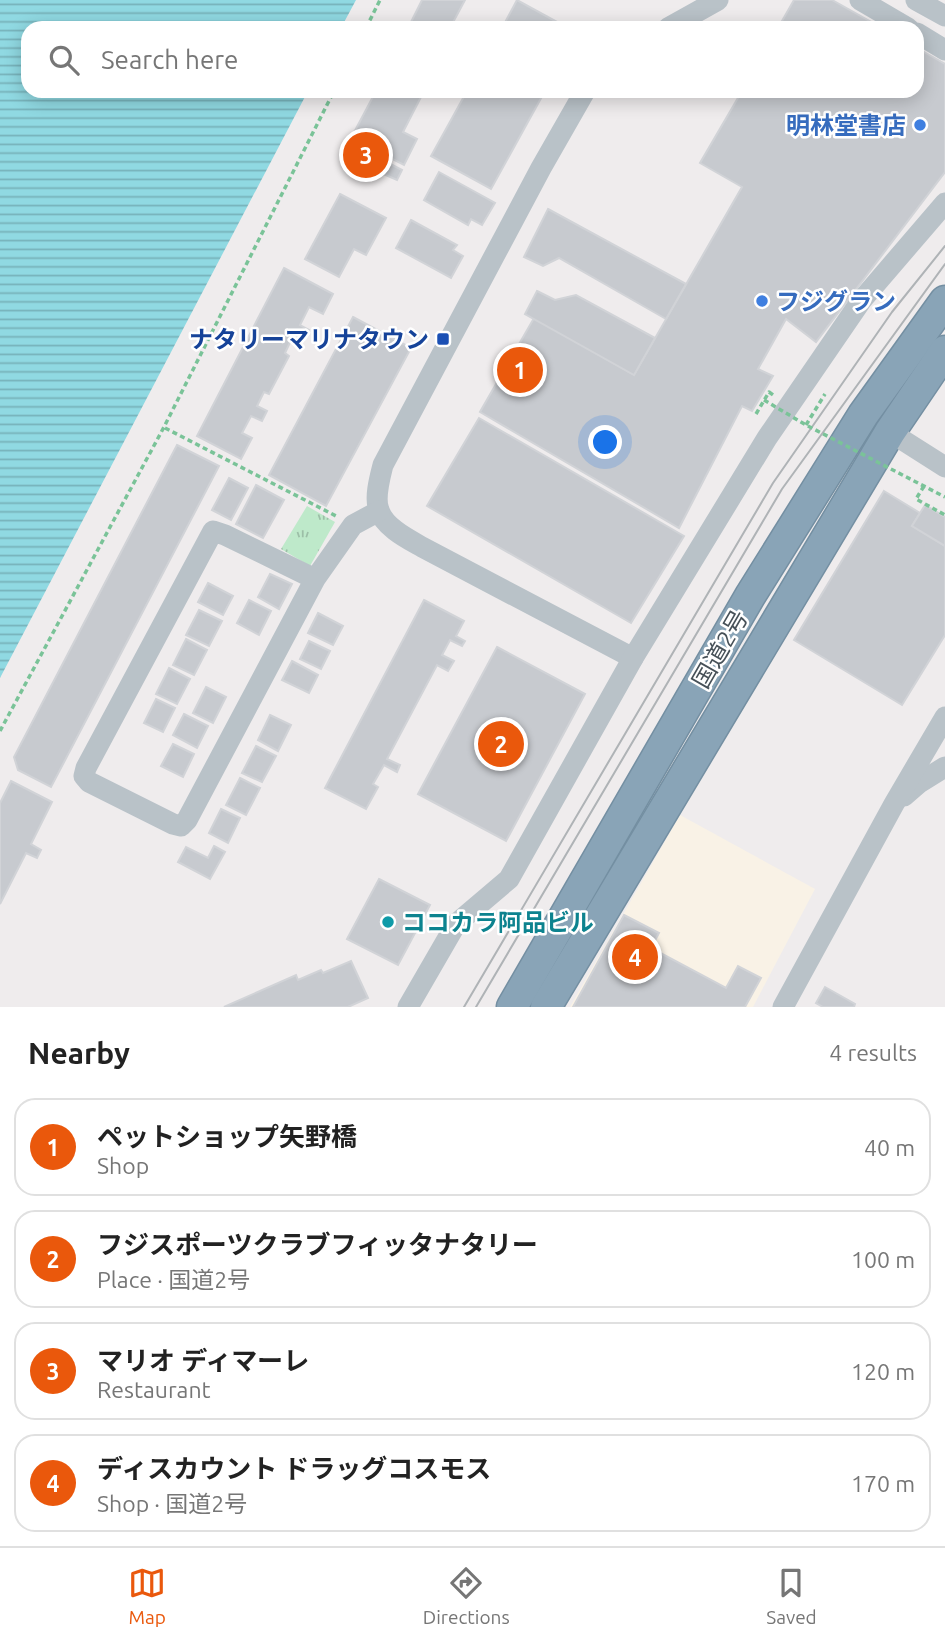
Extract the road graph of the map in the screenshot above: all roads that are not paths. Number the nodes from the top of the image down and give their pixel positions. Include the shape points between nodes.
1 (718, 0) edge
2 (860, 0) edge
3 (916, 0) edge
4 (945, 16) edge
5 (680, 21) edge
6 (896, 21) edge
7 (924, 37) edge
8 (945, 50) edge
9 (581, 98) edge
10 (945, 203) edge
11 (945, 302) edge
12 (945, 351) edge
13 (890, 432) junction
14 (945, 467) edge
15 (379, 510) junction
16 (314, 579) junction
17 (633, 658) junction
18 (943, 729) edge
19 (945, 766) edge
20 (894, 804) junction
21 (408, 1007) edge
22 (512, 1007) edge
23 (546, 1007) edge
24 (783, 1007) edge

1 - 5 street
2 - 6 street
3 - 4 street
7 - 8 street
9 - 15 street via 383,465 377,485
10 - 17 street via 861,301 797,393
11 - 22 highway, 国道2号 via 863,415 750,596
12 - 13 highway, 国道2号
13 - 14 street
13 - 23 highway, 国道2号
15 - 16 street via 353,525
15 - 17 street via 393,530 422,547
16 - 16 street via 181,826 89,782 84,776 86,768 214,531
17 - 21 street via 509,879 456,924
18 - 20 street
19 - 20 street
20 - 24 street

